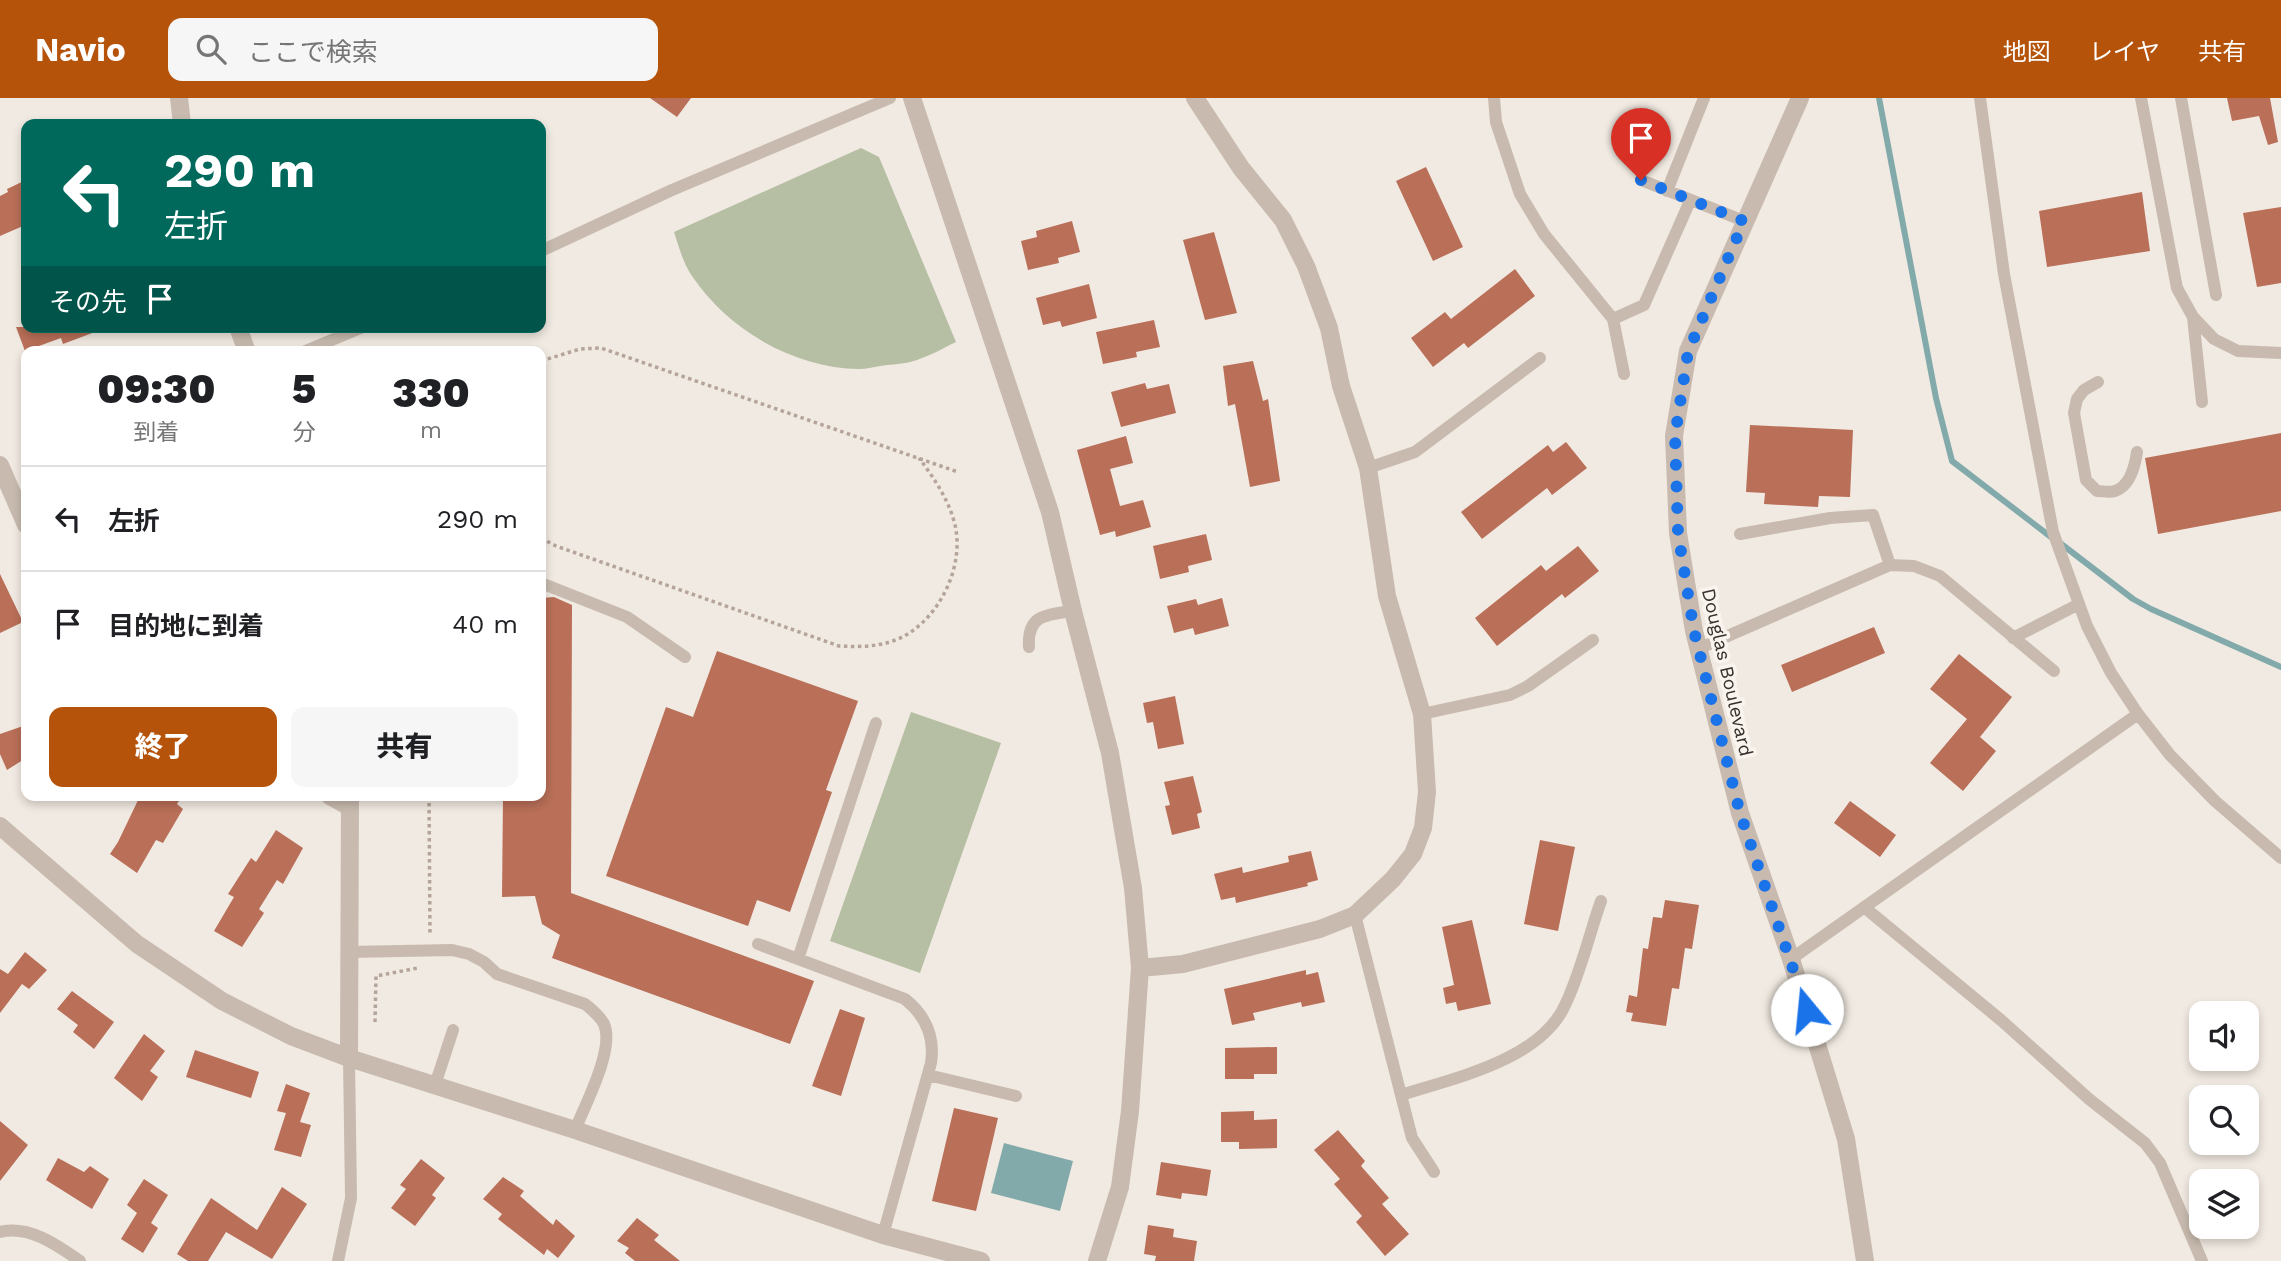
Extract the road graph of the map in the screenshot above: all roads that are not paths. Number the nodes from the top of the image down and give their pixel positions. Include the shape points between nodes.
1 (179, 98) edge
2 (890, 98) edge
3 (912, 98) edge
4 (1195, 98) edge
5 (1494, 98) edge
6 (1704, 98) edge
7 (1800, 98) edge
8 (1980, 98) edge
9 (2141, 98) edge
10 (2182, 98) edge
11 (181, 119) edge
12 (1641, 180) dead end
13 (1667, 191) junction
14 (1690, 201) junction
15 (1744, 221) junction
16 (546, 249) edge
17 (2216, 295) dead end
18 (2193, 317) junction
19 (1613, 319) junction
20 (349, 333) edge
21 (317, 346) edge
22 (2281, 353) edge
23 (1541, 358) dead end
24 (1624, 374) dead end
25 (2098, 382) dead end
26 (2202, 402) dead end
27 (2137, 452) dead end
28 (0, 465) edge
29 (1368, 468) junction
30 (21, 513) edge
31 (1740, 534) dead end
32 (1890, 565) junction
33 (546, 585) edge
34 (2078, 604) junction
35 (1073, 611) junction
36 (2013, 638) junction
37 (1593, 640) dead end
38 (1029, 647) dead end
39 (1698, 649) junction
40 (685, 657) dead end
41 (2054, 671) dead end
42 (1422, 714) junction
43 (2138, 714) junction
44 (876, 723) dead end
45 (350, 802) edge
46 (0, 826) edge
47 (2281, 858) edge
48 (1601, 901) dead end
49 (1864, 907) junction
50 (1355, 915) junction
51 (758, 944) dead end
52 (349, 952) junction
53 (1791, 958) junction
54 (798, 959) junction
55 (1140, 968) junction
56 (453, 1030) dead end
57 (349, 1058) junction
58 (928, 1075) junction
59 (435, 1085) junction
60 (1401, 1095) junction
61 (1016, 1096) dead end
62 (575, 1130) junction
63 (1434, 1172) dead end
64 (0, 1232) edge
65 (883, 1236) junction
66 (79, 1261) edge
67 (338, 1261) edge
68 (981, 1261) edge
69 (1097, 1261) edge
70 (1865, 1261) edge
71 (2202, 1261) edge

1 - 11 street
2 - 16 lane
3 - 35 street via 1050,512
4 - 29 street via 1241,168 1283,220 1306,266 1329,328 1341,386
5 - 19 lane via 1496,122 1520,194 1544,234
6 - 13 lane
7 - 15 street, Douglas Boulevard
8 - 34 lane via 2004,274 2053,532
9 - 18 lane via 2177,288
10 - 17 lane
12 - 13 lane
13 - 14 lane
14 - 15 lane
14 - 19 lane via 1644,304
15 - 39 street, Douglas Boulevard via 1688,352 1675,436 1678,533
18 - 22 lane via 2214,339 2238,351
18 - 26 lane
19 - 24 lane
20 - 21 lane
23 - 29 lane via 1415,452
25 - 27 lane via 2077,398 2074,413 2086,480 2097,491 2115,491 2127,482
28 - 30 street
29 - 42 street via 1387,596
31 - 32 lane via 1873,515
32 - 36 lane via 1914,566 1940,576
32 - 39 lane
33 - 40 lane via 626,617
34 - 36 lane
34 - 43 lane via 2111,673
35 - 38 lane via 1035,621 1028,631
35 - 55 street via 1110,753 1133,888
36 - 41 lane
37 - 42 lane via 1510,695
39 - 53 street, Douglas Boulevard via 1740,813
42 - 50 street via 1427,792 1423,828 1413,854 1393,880
43 - 47 lane via 2215,801
43 - 49 lane
44 - 54 lane
45 - 52 street
46 - 57 street via 137,944 222,1002
48 - 60 lane via 1566,1005 1544,1033 1491,1066
49 - 53 lane
49 - 71 lane via 2145,1143 2160,1163
50 - 55 street via 1320,929 1183,964
50 - 60 lane
51 - 54 lane
52 - 57 street
52 - 62 lane via 452,950 484,962 497,974 585,1004 603,1022 605,1054
53 - 70 street, Douglas Boulevard via 1846,1139
54 - 58 lane via 905,999 917,1009 926,1020 933,1051
55 - 69 street via 1120,1187
56 - 59 lane
57 - 59 street
57 - 67 lane via 351,1198
58 - 61 lane
58 - 65 lane
59 - 62 street
60 - 63 lane via 1412,1138
62 - 65 street
64 - 66 lane via 27,1231
65 - 68 street

